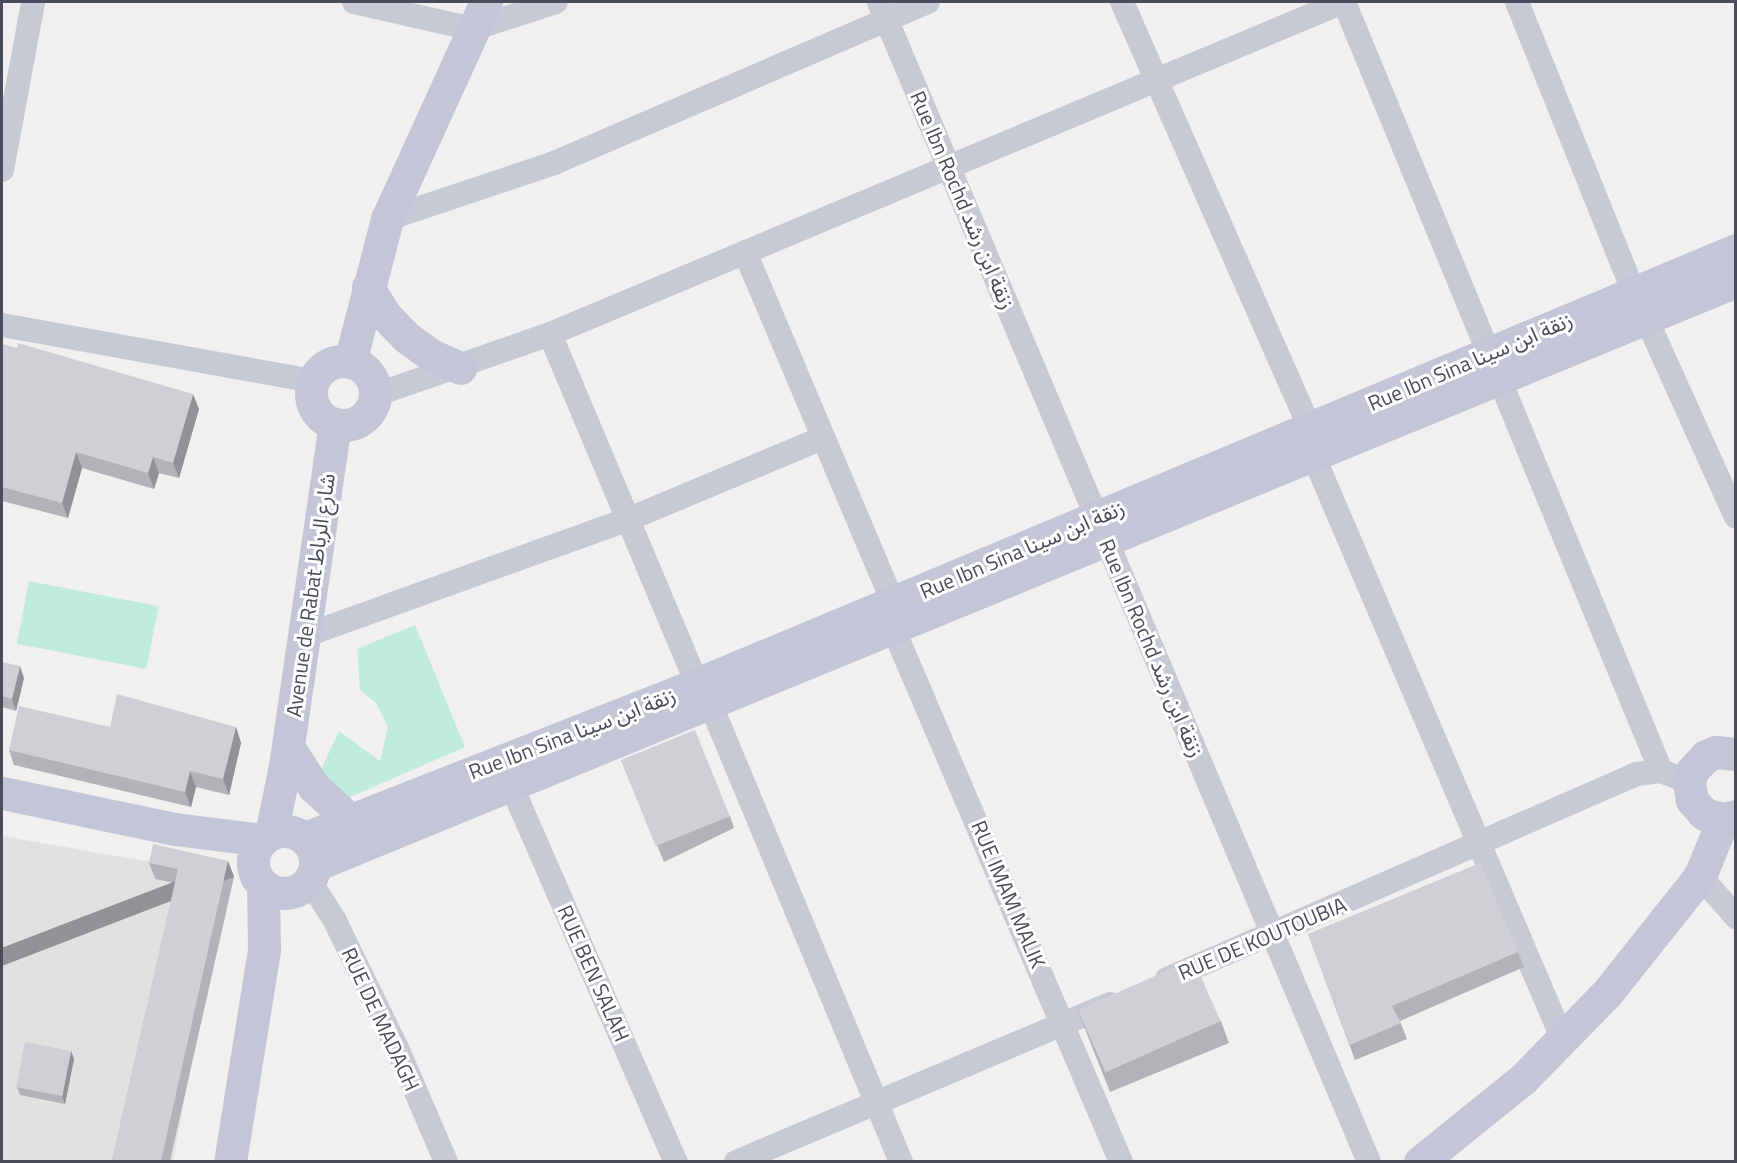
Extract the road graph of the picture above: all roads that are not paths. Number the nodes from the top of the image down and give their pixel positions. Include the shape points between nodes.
1 (33, 2) edge
2 (354, 2) edge
3 (556, 2) edge
4 (928, 2) edge
5 (1122, 2) edge
6 (1343, 2) edge
7 (1518, 2) edge
8 (883, 10) edge
9 (480, 15) edge
10 (1156, 80) junction
11 (949, 167) junction
12 (2, 170) edge
13 (387, 219) junction
14 (1736, 250) edge
15 (745, 252) junction
16 (1736, 281) edge
17 (368, 287) junction
18 (1640, 305) junction
19 (2, 325) edge
20 (550, 334) junction
21 (350, 362) junction
22 (1494, 366) junction
23 (460, 368) junction
24 (313, 381) junction
25 (375, 395) junction
26 (335, 424) junction
27 (823, 438) junction
28 (1311, 442) junction
29 (1736, 516) edge
30 (629, 519) junction
31 (1102, 529) junction
32 (893, 615) junction
33 (304, 636) junction
34 (703, 694) junction
35 (1736, 754) edge
36 (286, 756) junction
37 (1675, 776) junction
38 (511, 785) junction
39 (2, 793) edge
40 (1729, 818) edge
41 (350, 820) junction
42 (1478, 844) junction
43 (285, 860) junction
44 (1700, 876) junction
45 (1736, 917) edge
46 (1273, 933) junction
47 (1063, 1024) junction
48 (1563, 1040) junction
49 (876, 1101) junction
50 (1432, 1158) edge
51 (230, 1161) edge
52 (446, 1161) edge
53 (676, 1161) edge
54 (736, 1161) edge
55 (901, 1161) edge
56 (1121, 1161) edge
57 (1369, 1161) edge

1 - 12 street
2 - 9 street
3 - 9 street
4 - 8 street
5 - 10 street
6 - 10 street
6 - 22 street
7 - 18 street
8 - 11 street, Rue Ibn Rochd زنقة ابن رشد
8 - 13 street via 554,163
9 - 13 street
10 - 11 street
10 - 28 street
11 - 15 street
11 - 31 street, Rue Ibn Rochd زنقة ابن رشد
13 - 17 street
14 - 18 street, Rue Ibn Sina زنقة ابن سينا
15 - 20 street
15 - 27 street, RUE IMAM MALIK
16 - 18 street, Rue Ibn Sina زنقة ابن سينا
17 - 21 street
17 - 23 street via 384,314 406,337 431,355
18 - 22 street, Rue Ibn Sina زنقة ابن سينا
18 - 29 street
19 - 24 street
20 - 23 street
20 - 30 street
21 - 24 street via 328,365
21 - 25 street via 368,374
22 - 28 street, Rue Ibn Sina زنقة ابن سينا
22 - 37 street
23 - 25 street
24 - 26 street via 310,392 316,413
25 - 26 street via 366,415 346,425
26 - 33 street, Avenue de Rabat شارع الرباط
27 - 30 street
27 - 32 street, RUE IMAM MALIK
28 - 31 street, Rue Ibn Sina زنقة ابن سينا
28 - 42 street
30 - 33 street
30 - 34 street
31 - 32 street, Rue Ibn Sina زنقة ابن سينا
31 - 46 street, Rue Ibn Rochd زنقة ابن رشد
32 - 34 street, Rue Ibn Sina زنقة ابن سينا
32 - 47 street, RUE IMAM MALIK
33 - 36 street, Avenue de Rabat شارع الرباط
34 - 38 street, Rue Ibn Sina زنقة ابن سينا
34 - 41 street, Rue Ibn Sina زنقة ابن سينا
34 - 49 street
35 - 37 street via 1716,752 1706,756 1692,771
36 - 41 street
36 - 43 street, Avenue de Rabat شارع الرباط
37 - 40 street via 1697,808
37 - 42 street, RUE DE KOUTOUBIA via 1636,774
38 - 43 street, Rue Ibn Sina زنقة ابن سينا
38 - 53 street, RUE BEN SALAH
39 - 43 street via 175,829
40 - 44 street
41 - 43 street, Rue Ibn Sina زنقة ابن سينا
42 - 46 street, RUE DE KOUTOUBIA
42 - 48 street
43 - 51 street, Avenue de Rabat شارع الرباط via 264,949
43 - 52 street, RUE DE MADAGH via 334,919
44 - 45 street
44 - 48 street via 1639,956
46 - 47 street, RUE DE KOUTOUBIA
46 - 57 street, Rue Ibn Rochd زنقة ابن رشد
47 - 49 street, RUE DE KOUTOUBIA
47 - 56 street, RUE IMAM MALIK
48 - 50 street
49 - 54 street, RUE DE KOUTOUBIA
49 - 55 street

